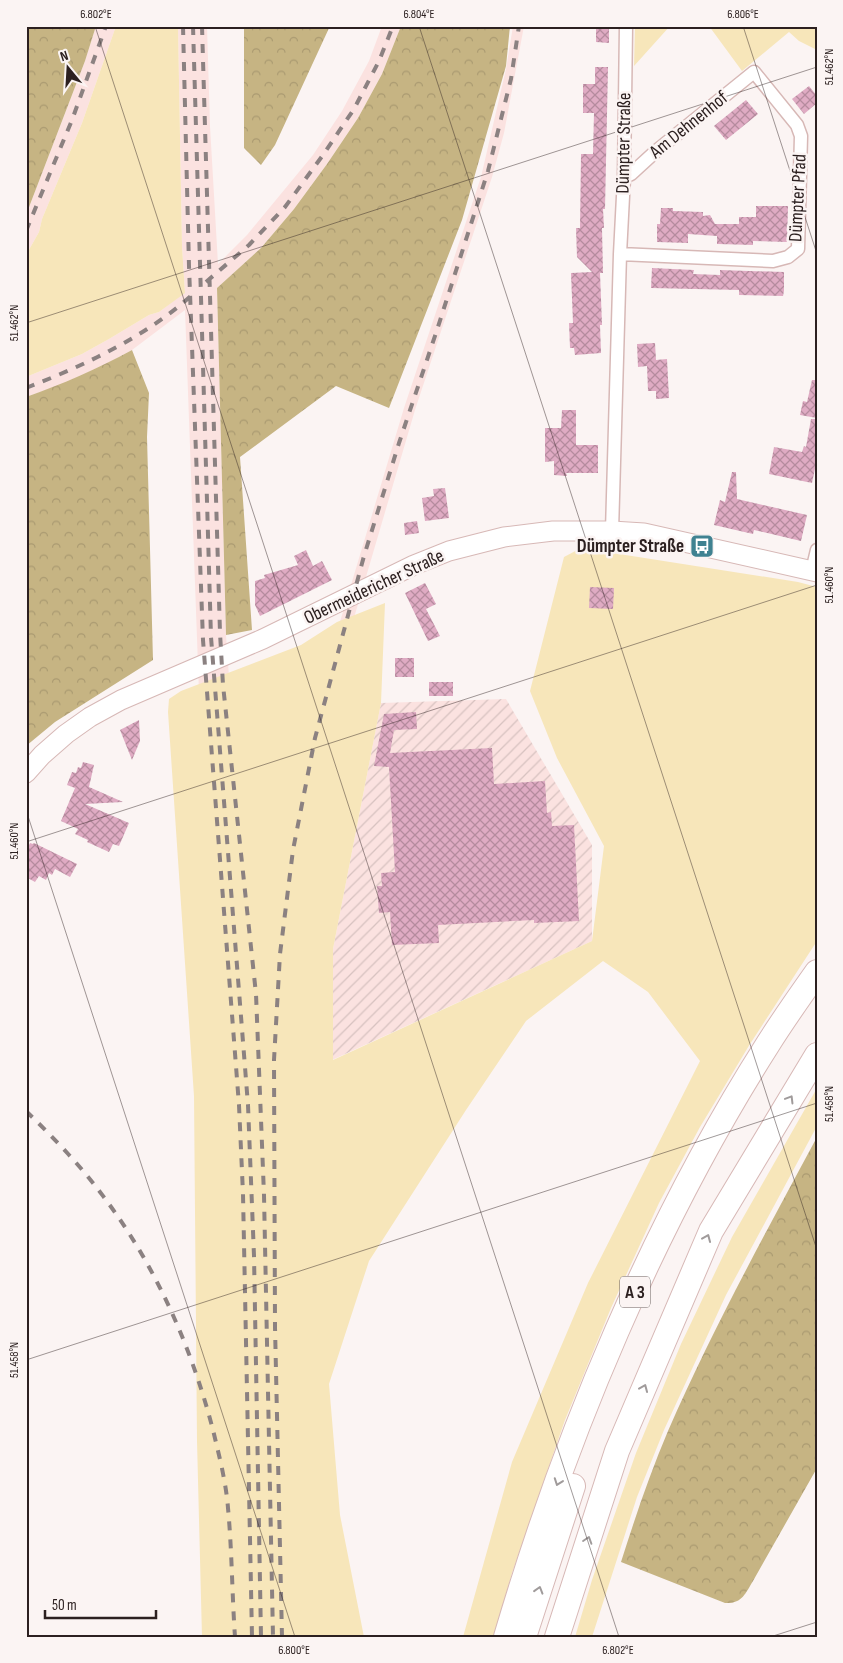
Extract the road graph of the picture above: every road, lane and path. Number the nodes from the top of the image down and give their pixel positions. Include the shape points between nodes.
1 (626, 26) edge
2 (754, 72) joint
3 (624, 177) junction
4 (620, 254) junction
5 (612, 531) junction
6 (817, 550) edge
7 (814, 572) edge
8 (26, 773) edge
9 (817, 972) edge
10 (817, 1000) edge
11 (817, 1055) edge
12 (506, 1637) edge
13 (524, 1637) edge
14 (557, 1637) edge

1 - 3 street, Dümpter Straße
2 - 3 street, Am Dehnenhof
2 - 4 street, Dümpter Pfad via 797,125 801,136 798,249 788,257 773,261
3 - 4 street, Dümpter Straße
4 - 5 street, Dümpter Straße
5 - 7 main road, Obermeidericher Straße via 644,533
5 - 8 main road, Obermeidericher Straße via 553,531 504,537 450,551 414,565 263,639 121,700 66,734
6 - 7 street
9 -> 12 highway, A 3 via 768,1044 713,1135 625,1313 575,1435
13 -> 10 highway, A 3 via 594,1424 639,1319 725,1143 783,1048
14 -> 11 highway, A 3 via 617,1450 711,1230

